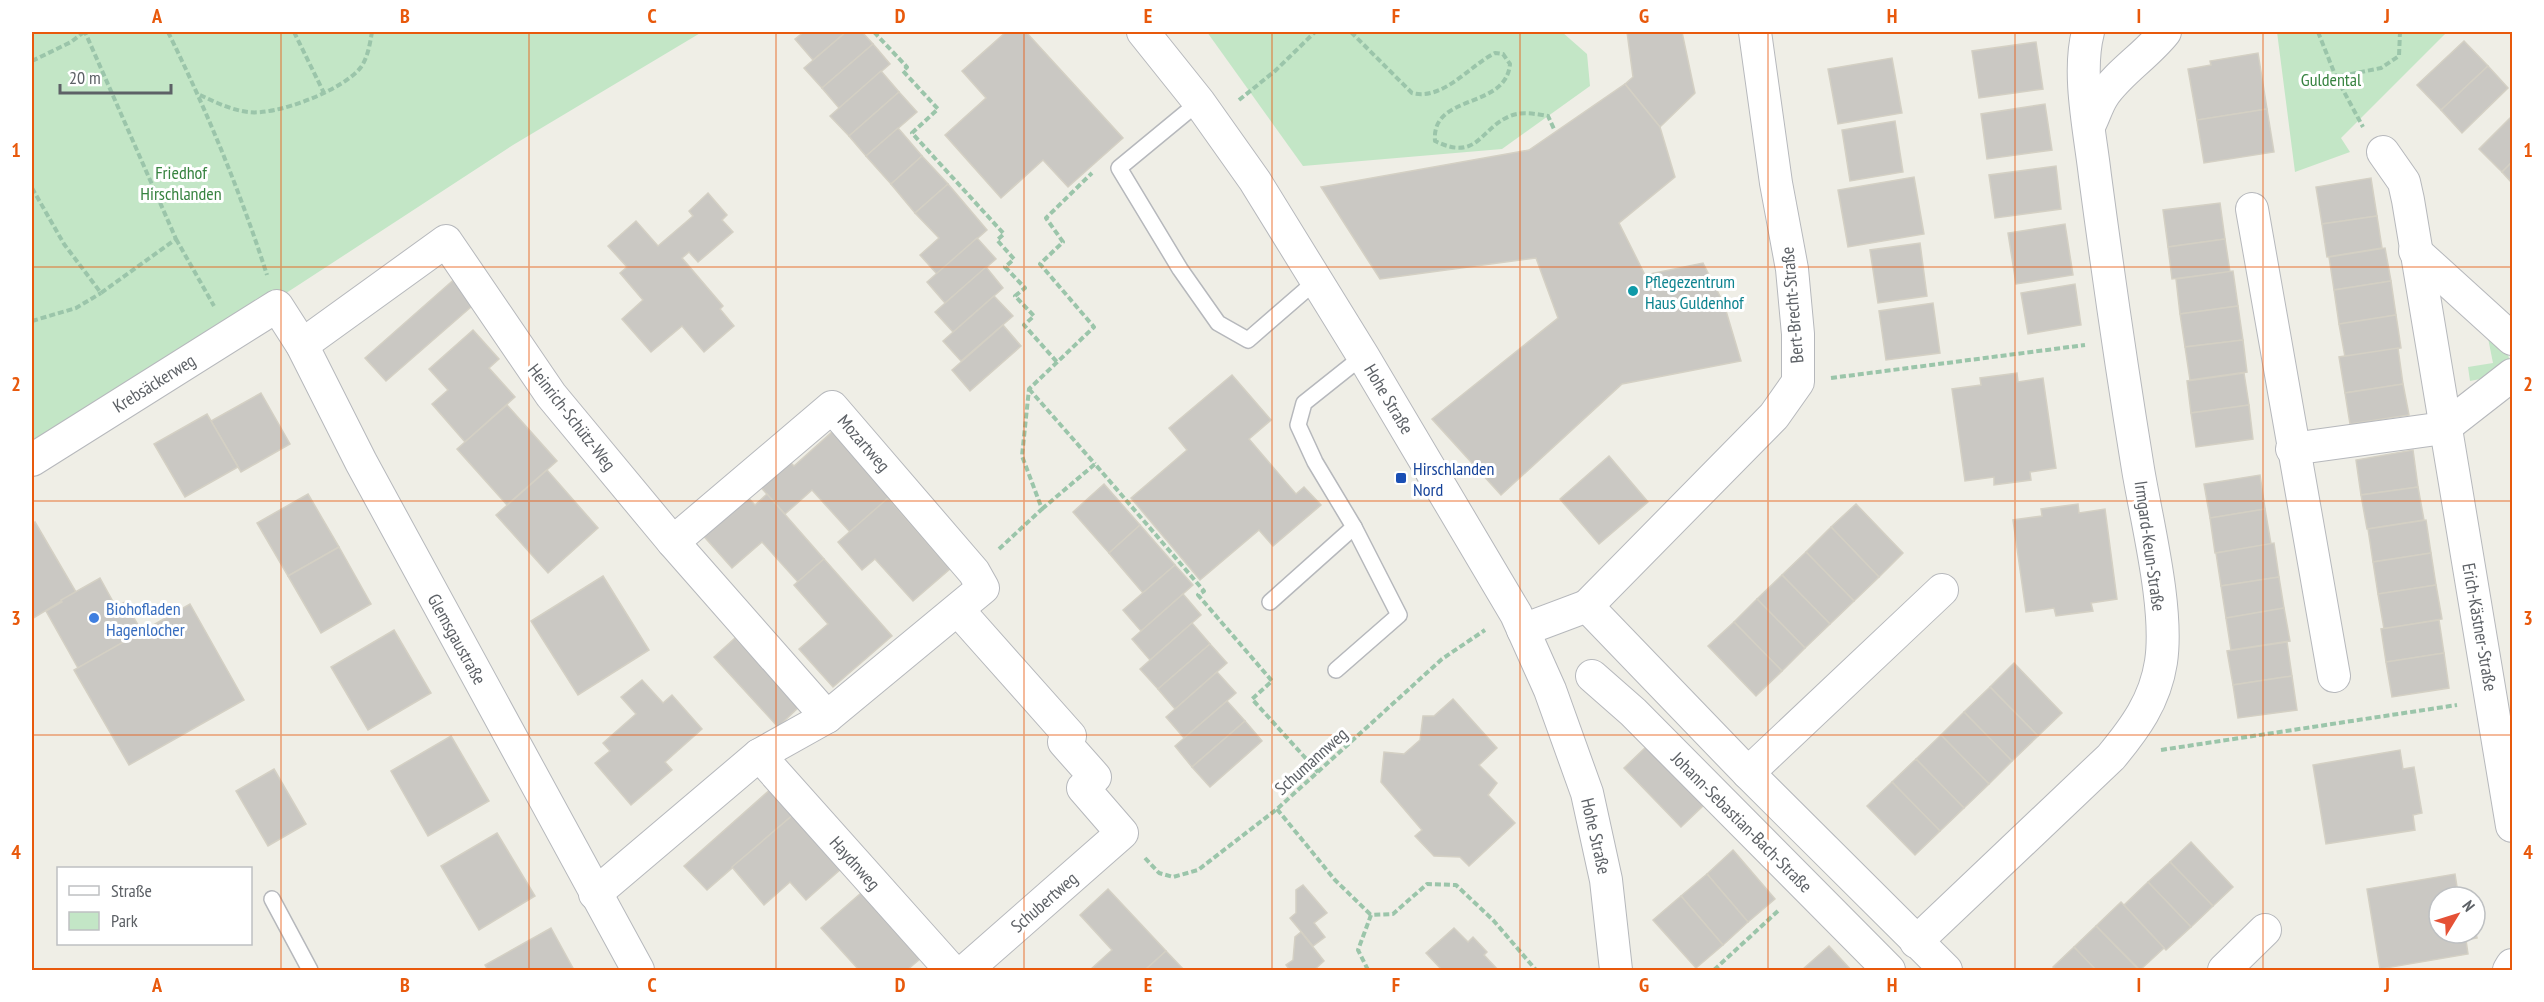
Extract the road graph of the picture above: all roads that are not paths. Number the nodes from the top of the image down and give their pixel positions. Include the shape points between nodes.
1 (1143, 32) edge
2 (1755, 32) edge
3 (2088, 32) edge
4 (2165, 32) edge
5 (1205, 111) junction
6 (2089, 127) junction
7 (2383, 152) road end
8 (2252, 209) dead end
9 (2415, 251) junction
10 (1316, 282) junction
11 (277, 306) joint
12 (2512, 339) edge
13 (302, 345) junction
14 (1363, 356) junction
15 (2512, 375) edge
16 (2444, 428) junction
17 (2292, 449) junction
18 (32, 460) edge
19 (1354, 527) junction
20 (674, 542) junction
21 (1942, 590) dead end
22 (1270, 602) dead end
23 (1587, 606) junction
24 (958, 610) junction
25 (1520, 622) junction
26 (1336, 670) dead end
27 (1592, 676) dead end
28 (2334, 676) dead end
29 (827, 717) junction
30 (759, 755) junction
31 (1748, 773) junction
32 (2512, 826) edge
33 (595, 894) junction
34 (272, 899) dead end
35 (2265, 930) dead end
36 (1917, 942) junction
37 (2512, 965) edge
38 (310, 970) edge
39 (638, 970) edge
40 (951, 970) edge
41 (966, 970) edge
42 (1616, 970) edge
43 (1889, 970) edge
44 (1946, 970) edge
45 (2224, 970) edge
46 (2509, 970) edge

1 - 5 street, Hohe Straße
2 - 23 street, Bert-Brecht-Straße via 1792,269 1798,382 1774,416
3 - 6 street, Irmgard-Keun-Straße via 2083,51
4 - 6 street via 2150,52 2103,95
5 - 10 street, Hohe Straße via 1255,182
5 - 10 lane via 1119,168 1180,269 1218,323 1248,340
6 - 36 street, Irmgard-Keun-Straße via 2116,341 2160,598 2162,660 2151,699 2137,727 2111,757
7 - 9 street, Erich-Kästner-Straße via 2404,182
8 - 17 street
9 - 12 street
9 - 16 street, Erich-Kästner-Straße
10 - 14 street, Hohe Straße
11 - 13 street, Glemsgaustraße
11 - 18 street, Krebsäckerweg
13 - 20 street, Heinrich-Schütz-Weg via 446,241 551,395
13 - 33 street, Glemsgaustraße via 361,462
14 - 19 lane via 1304,403 1298,425
14 - 25 street, Hohe Straße
15 - 16 street
16 - 17 street
16 - 32 street, Erich-Kästner-Straße
17 - 28 street
19 - 22 lane
19 - 26 lane via 1399,615
20 - 24 street, Mozartweg via 832,407 974,572 983,588
20 - 29 street, Heinrich-Schütz-Weg
21 - 31 street
23 - 25 street
23 - 31 street
24 - 29 street
24 - 41 street, Schubertweg via 1070,736 1064,742 1095,777 1083,788 1122,833
25 - 42 street, Hohe Straße via 1550,690 1587,793 1606,880
27 - 43 street, Johann-Sebastian-Bach-Straße via 1633,712
29 - 30 street
30 - 33 street
30 - 40 street, Haydnweg
31 - 36 street
33 - 39 street, Glemsgaustraße
34 - 38 lane
35 - 45 street
36 - 44 street
37 - 46 street

